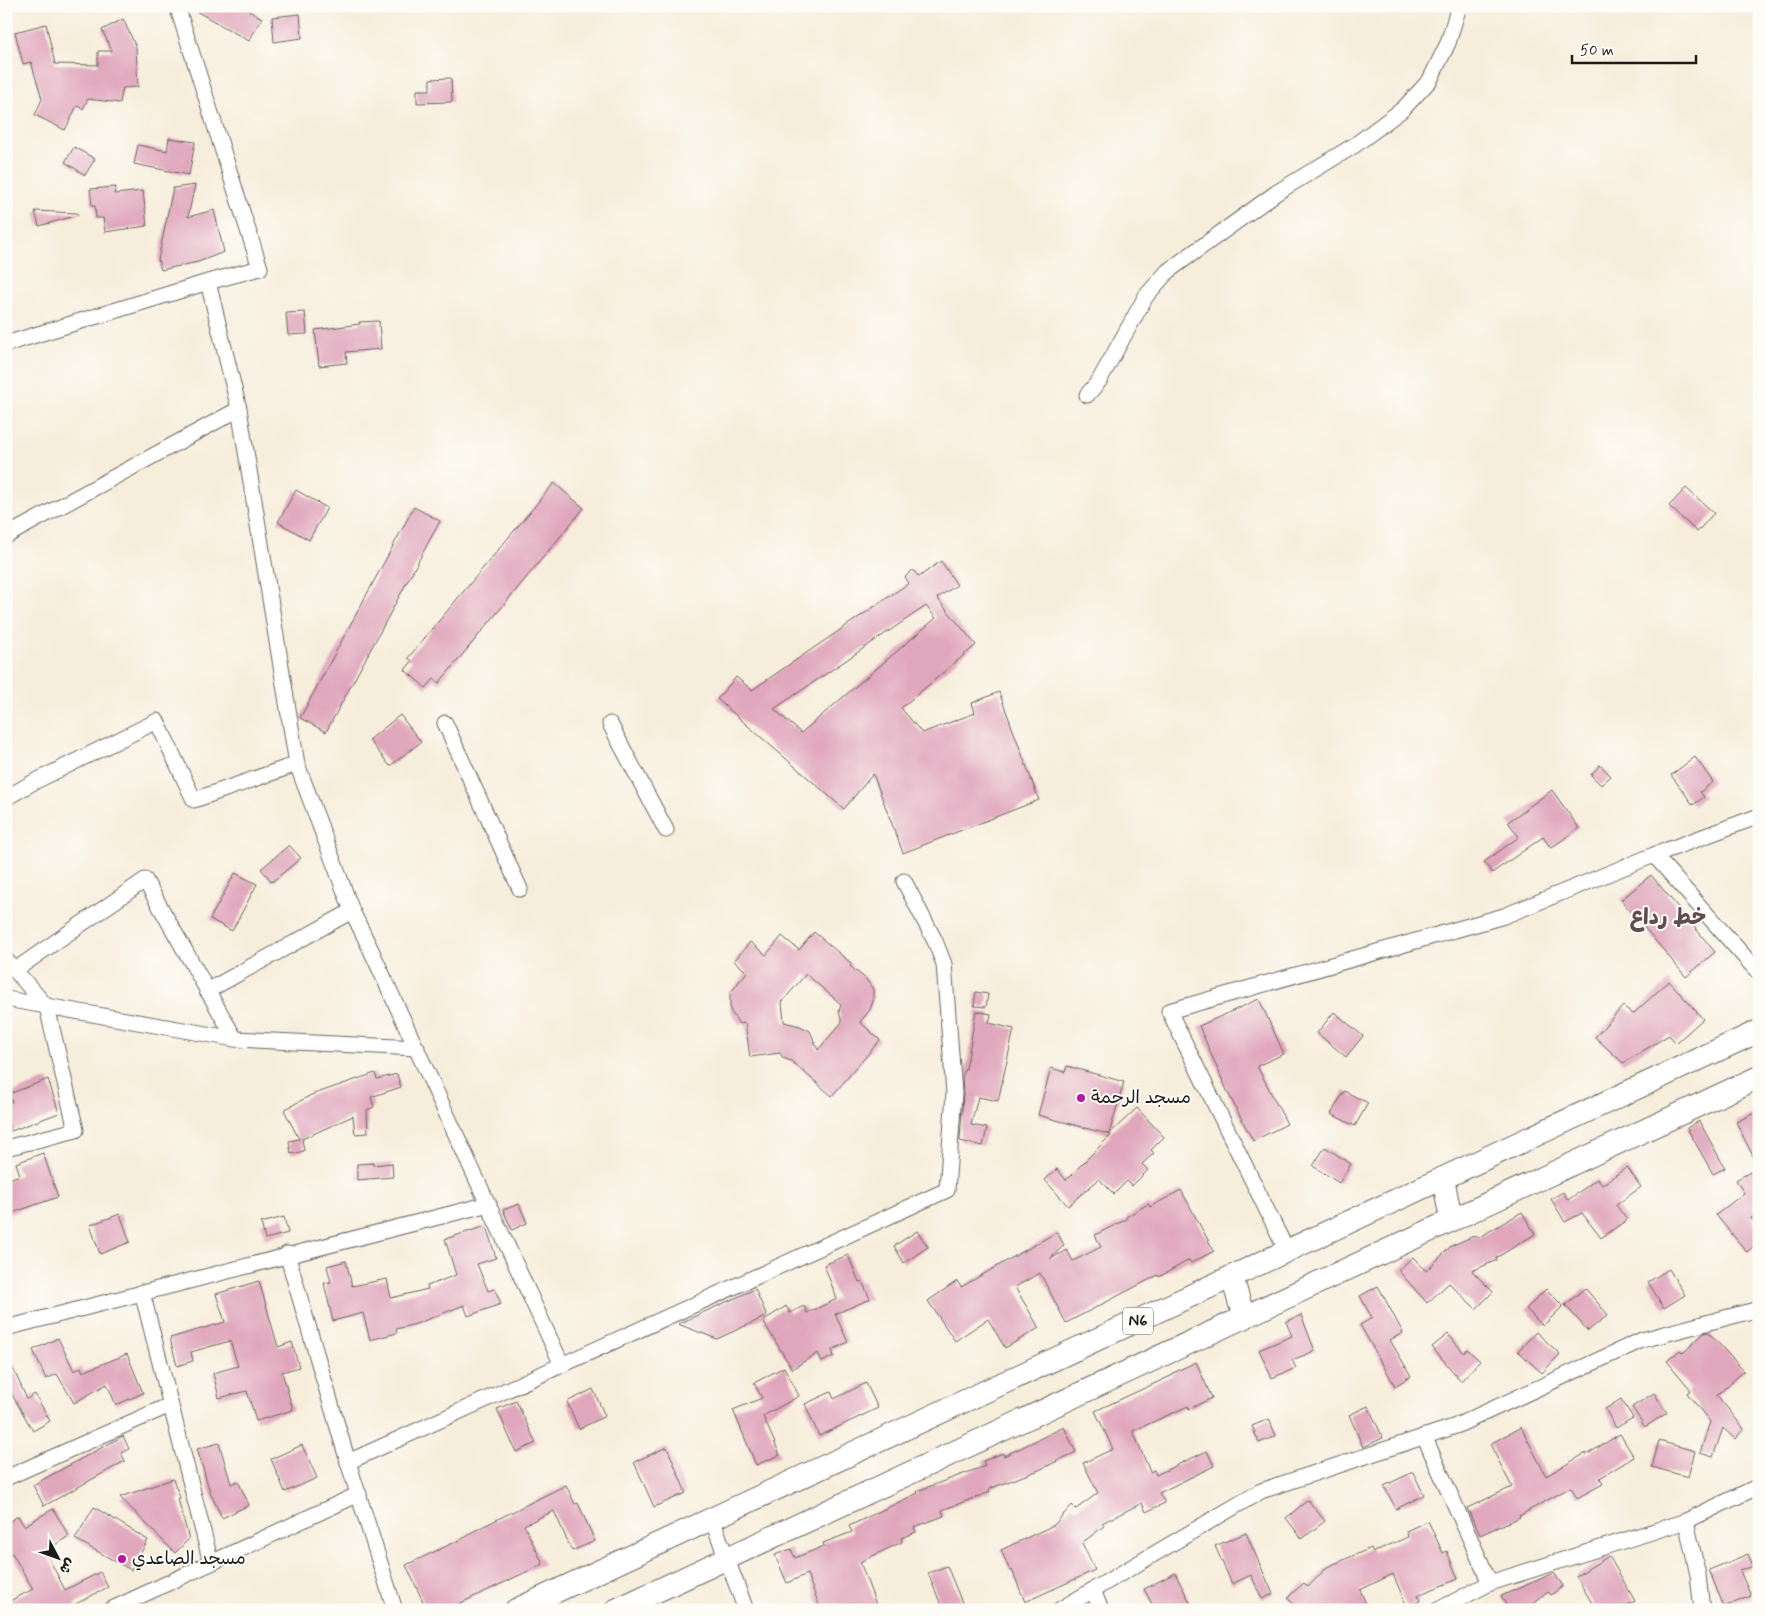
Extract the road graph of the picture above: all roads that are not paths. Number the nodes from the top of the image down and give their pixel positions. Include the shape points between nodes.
1 (177, 6) edge
2 (1459, 6) edge
3 (208, 282) junction
4 (6, 344) edge
5 (1087, 395) dead end
6 (238, 409) junction
7 (6, 536) edge
8 (446, 723) dead end
9 (610, 724) dead end
10 (296, 764) junction
11 (6, 798) edge
12 (1759, 816) edge
13 (666, 830) dead end
14 (1654, 855) junction
15 (904, 881) dead end
16 (520, 890) dead end
17 (352, 911) junction
18 (11, 965) edge
19 (1759, 973) edge
20 (207, 991) junction
21 (6, 999) edge
22 (47, 1007) junction
23 (1759, 1032) edge
24 (235, 1038) junction
25 (417, 1048) junction
26 (1759, 1077) edge
27 (6, 1148) edge
28 (1443, 1178) junction
29 (489, 1204) junction
30 (1451, 1219) junction
31 (1287, 1251) junction
32 (286, 1254) junction
33 (1232, 1277) junction
34 (142, 1292) junction
35 (1759, 1309) edge
36 (1244, 1318) junction
37 (6, 1328) edge
38 (562, 1364) junction
39 (170, 1405) junction
40 (1424, 1436) junction
41 (348, 1462) junction
42 (6, 1478) edge
43 (1759, 1486) edge
44 (359, 1494) junction
45 (712, 1519) junction
46 (1686, 1521) junction
47 (727, 1558) junction
48 (210, 1563) junction
49 (1490, 1583) junction
50 (1093, 1590) junction
51 (522, 1609) edge
52 (110, 1610) edge
53 (395, 1610) edge
54 (616, 1610) edge
55 (746, 1610) edge
56 (1059, 1610) edge
57 (1101, 1610) edge
58 (1438, 1610) edge
59 (1702, 1610) edge

1 - 3 street via 260,268
2 - 5 street via 1448,43 1430,80 1403,109 1355,145 1276,193 1168,271 1146,296 1099,381
3 - 4 street
3 - 6 street
6 - 7 street
6 - 10 street
8 - 16 street
9 - 13 street
10 - 11 street via 194,800 157,721
10 - 17 street
12 - 14 street
14 - 19 street
14 - 31 street via 1504,916 1169,1011
15 - 38 street via 944,964 954,1093 947,1190
17 - 20 street
17 - 25 street
18 - 20 street via 145,880
18 - 22 street
20 - 24 street
21 - 22 street
22 - 24 street
22 - 27 street via 76,1130
23 - 28 main road, N6
24 - 25 street
25 - 29 street
26 - 30 main road, N6
28 - 30 main road
28 - 31 main road, N6
29 - 32 street
29 - 38 street
30 - 36 main road, N6
31 - 33 main road, N6
32 - 34 street
32 - 41 street
33 - 36 main road
33 - 45 main road, N6
34 - 37 street
34 - 39 street
35 - 40 street via 1642,1340 1456,1426
36 - 47 main road, N6
38 - 41 street
39 - 42 street
39 - 48 street
40 - 49 street
40 - 50 street via 1261,1491
41 - 44 street
43 - 46 street
44 - 48 street
44 - 53 street
45 - 47 street
45 - 51 main road, N6
46 - 49 street
46 - 59 street
47 - 54 main road, N6
47 - 55 street
48 - 52 street
49 - 58 street
50 - 56 street
50 - 57 street

